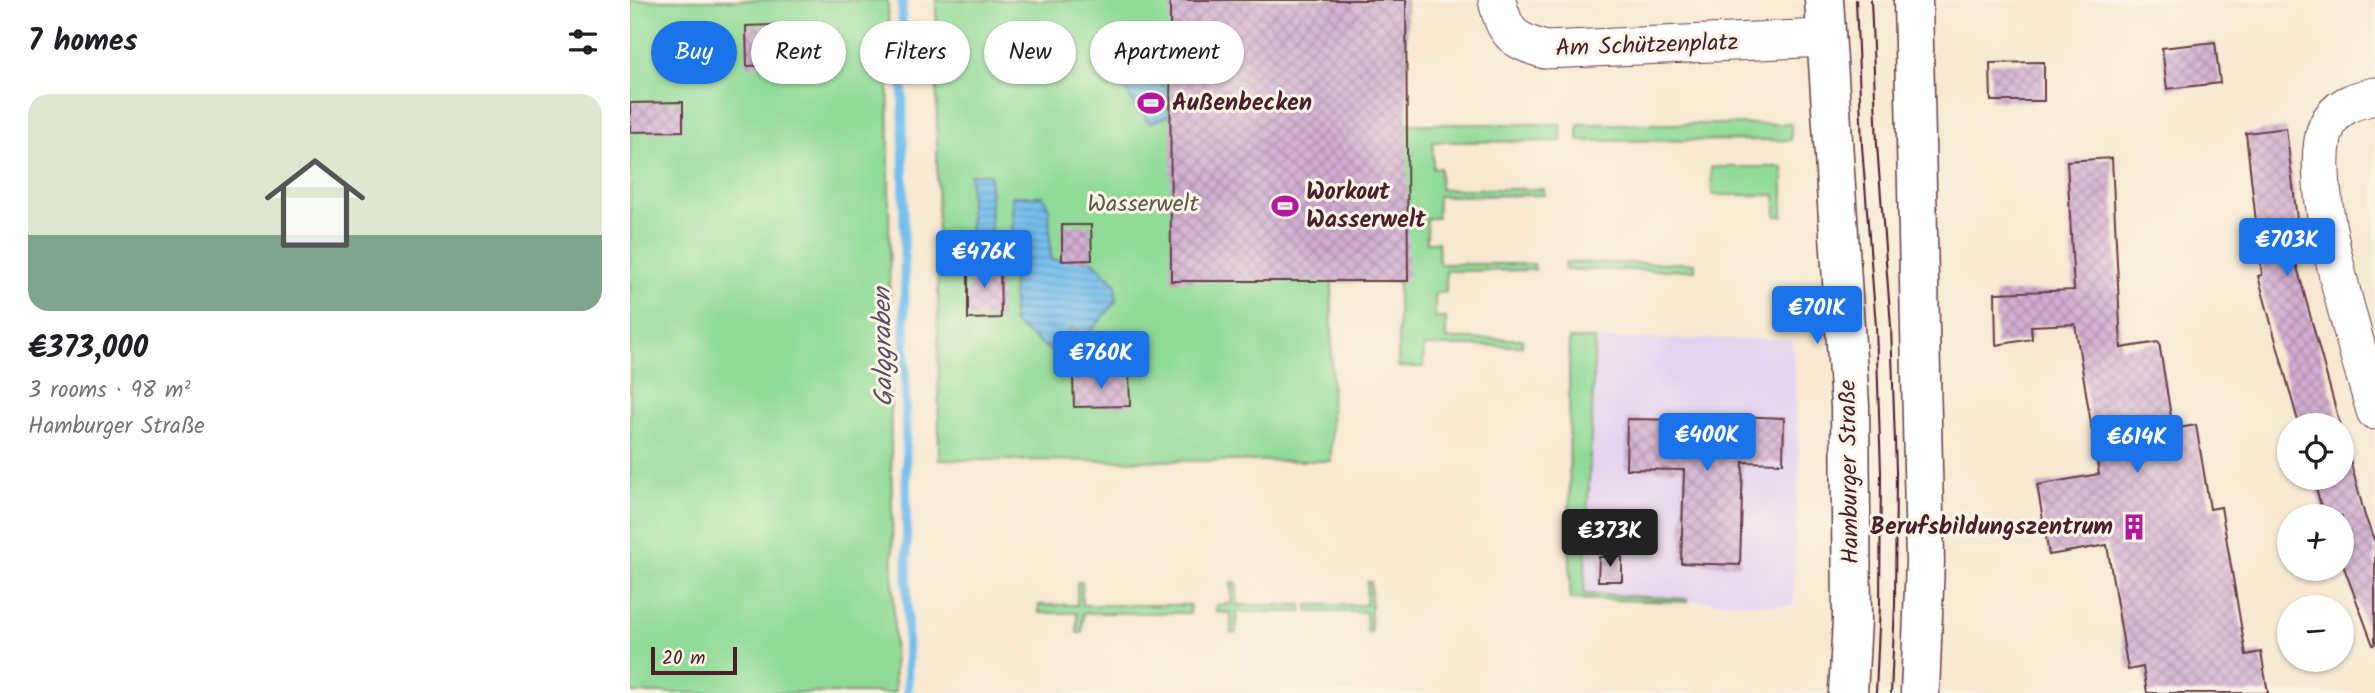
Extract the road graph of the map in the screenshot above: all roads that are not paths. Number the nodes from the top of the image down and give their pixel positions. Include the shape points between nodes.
1 (1497, 0) edge
2 (1824, 0) edge
3 (1913, 0) edge
4 (1826, 38) junction
5 (2358, 101) edge
6 (2375, 411) edge
7 (1848, 693) edge
8 (1920, 693) edge

1 - 4 street, Am Schützenplatz via 1502,20 1518,42 1545,50
2 - 4 main road, Hamburger Straße
3 - 8 main road via 1925,561
4 - 7 main road, Hamburger Straße via 1850,406
5 - 6 street via 2328,125 2321,146 2321,186

